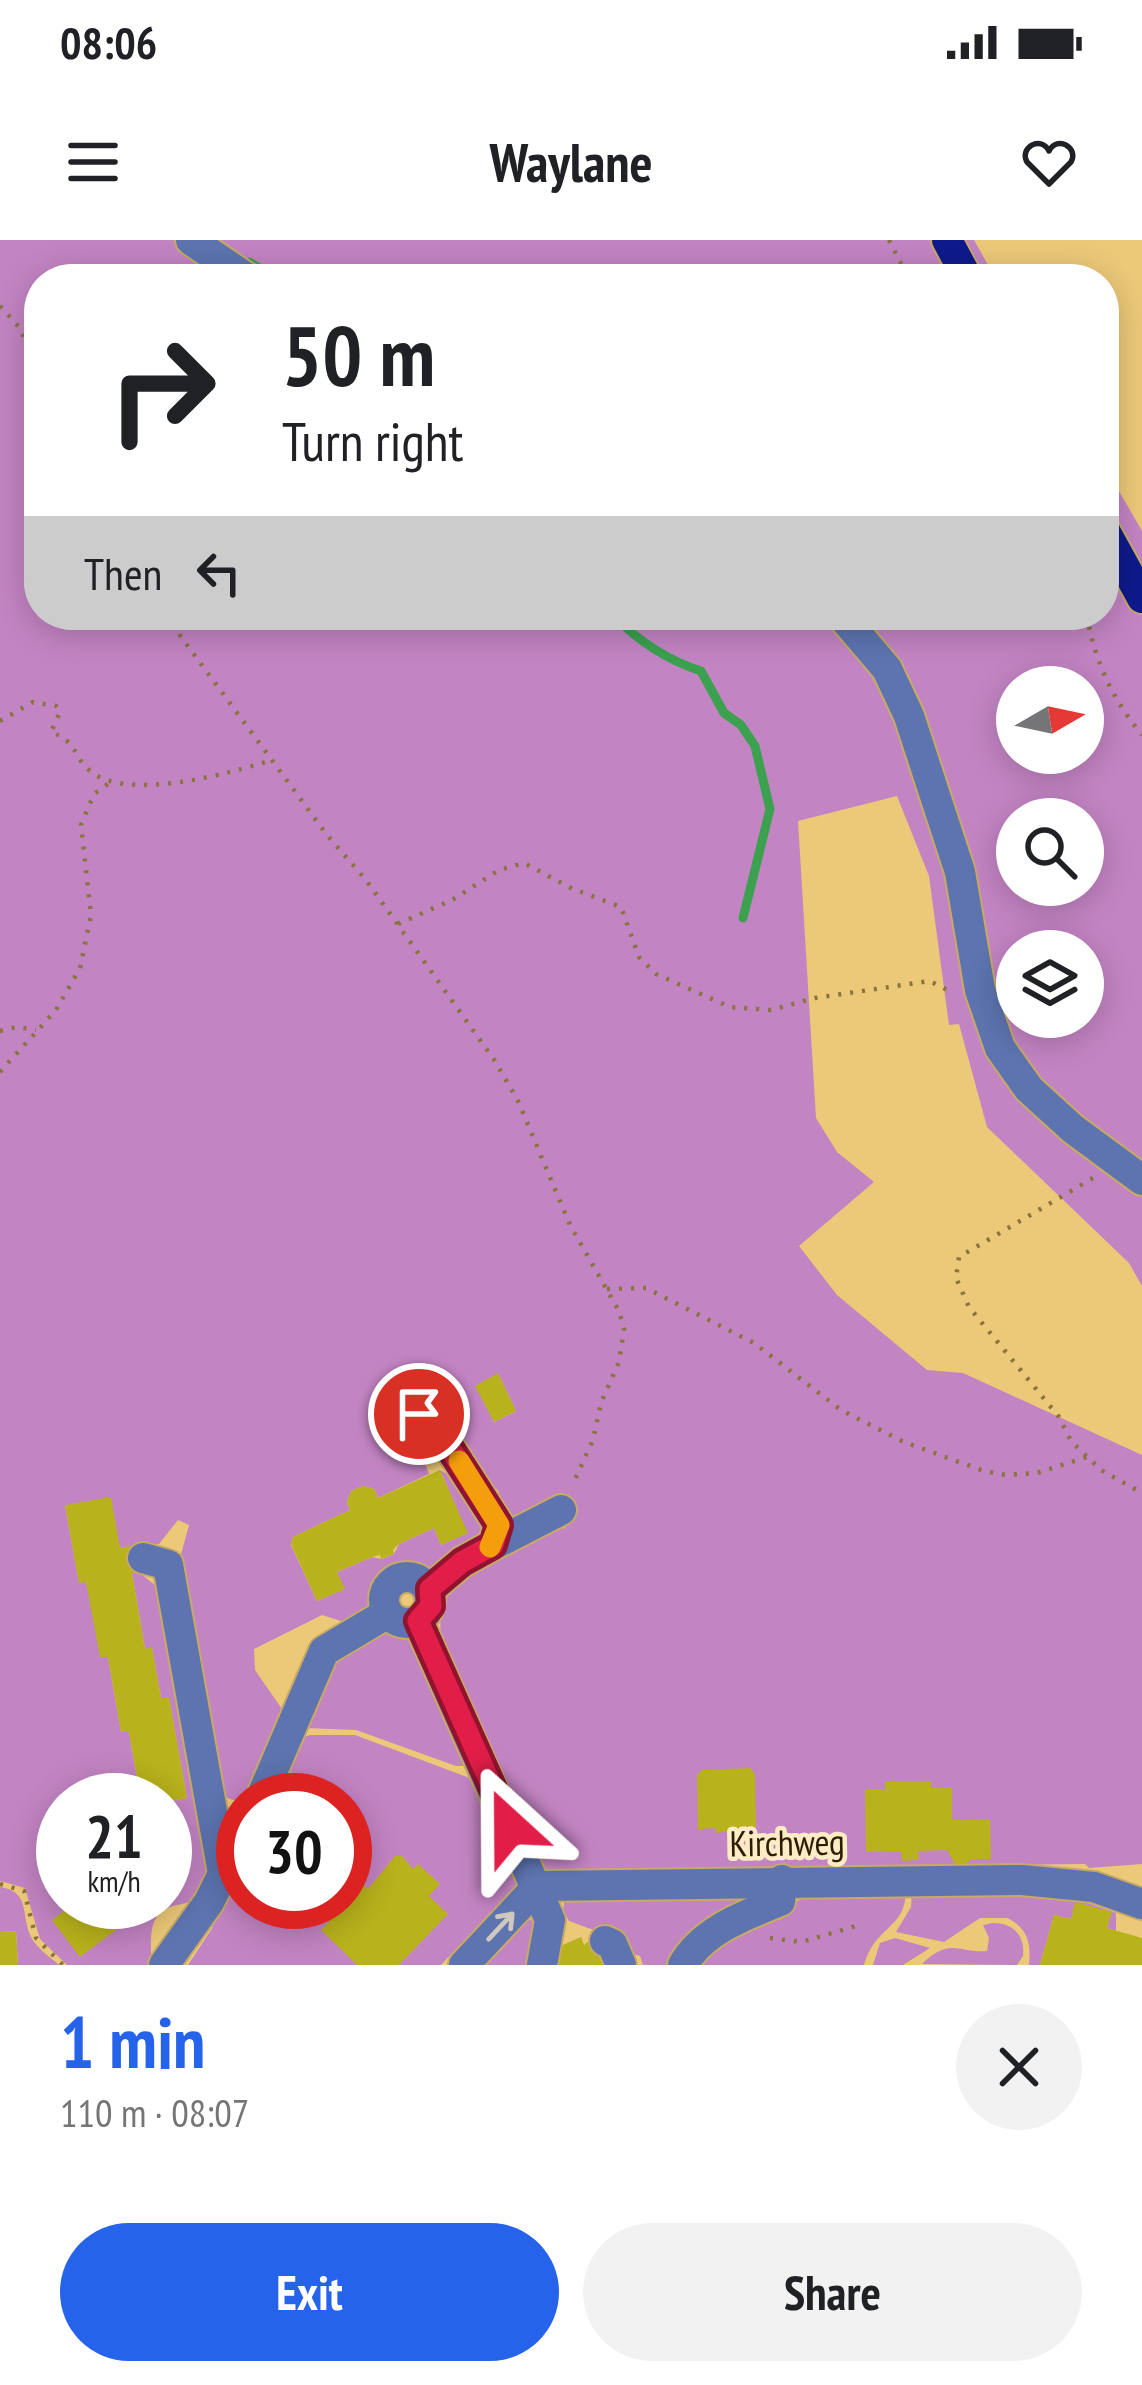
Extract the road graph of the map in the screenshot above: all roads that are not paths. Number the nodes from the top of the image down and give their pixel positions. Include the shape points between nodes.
1 (191, 240) edge
2 (226, 264) edge
3 (1119, 556) edge
4 (1142, 598) edge
5 (854, 630) edge
6 (1142, 1180) edge
7 (419, 1414) dead end
8 (562, 1510) road end
9 (493, 1545) junction
10 (143, 1558) dead end
11 (430, 1589) junction
12 (386, 1614) junction
13 (418, 1621) junction
14 (272, 1773) edge
15 (211, 1803) junction
16 (216, 1804) edge
17 (216, 1830) edge
18 (782, 1880) junction
19 (538, 1886) junction
20 (216, 1888) edge
21 (1142, 1904) edge
22 (164, 1965) edge
23 (464, 1965) edge
24 (542, 1965) edge
25 (683, 1965) edge

1 - 2 street
3 - 4 main road
5 - 6 street via 887,669 909,716 960,872 1000,1048 1029,1089
7 - 9 street via 483,1496 499,1525
8 - 9 street
9 - 11 street
10 - 15 street via 168,1565
11 - 12 street via 402,1576 388,1589
11 - 13 street via 431,1606
12 - 13 street
12 - 14 street via 324,1651
13 - 19 street
15 - 16 street
15 - 17 street
18 - 19 street, Kirchweg
18 - 21 street, Kirchweg via 1022,1880 1094,1887
18 - 25 street via 780,1901 701,1940
23 -> 19 street
19 - 24 street via 550,1920
20 - 22 street

